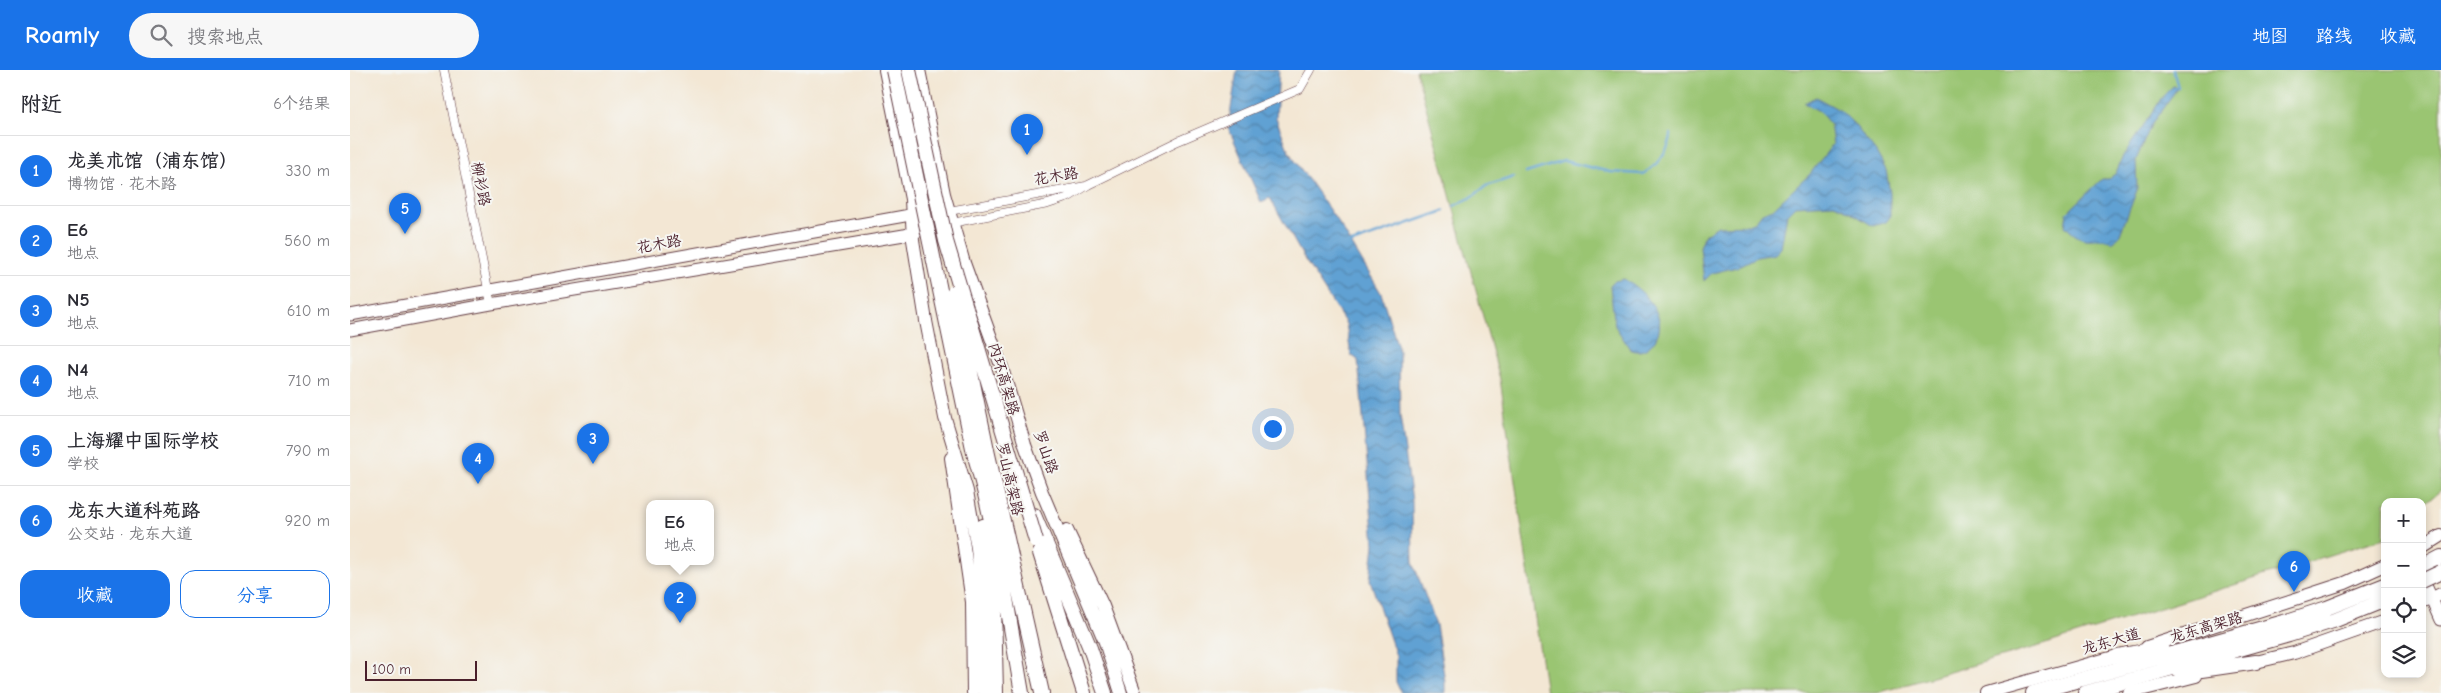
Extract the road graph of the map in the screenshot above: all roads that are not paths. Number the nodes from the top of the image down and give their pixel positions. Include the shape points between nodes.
1 (444, 70) edge
2 (884, 70) edge
3 (894, 70) edge
4 (909, 70) edge
5 (919, 70) edge
6 (1311, 70) edge
7 (1088, 186) junction
8 (910, 215) junction
9 (950, 217) junction
10 (917, 231) junction
11 (946, 241) junction
12 (964, 263) junction
13 (488, 289) junction
14 (491, 304) junction
15 (350, 315) edge
16 (350, 330) edge
17 (1013, 401) junction
18 (946, 418) junction
19 (1007, 446) junction
20 (980, 452) junction
21 (2441, 536) edge
22 (2426, 545) edge
23 (2441, 557) edge
24 (2426, 565) edge
25 (2381, 567) edge
26 (2441, 572) edge
27 (2426, 579) edge
28 (1003, 584) junction
29 (2426, 585) edge
30 (2381, 586) edge
31 (2432, 598) edge
32 (2381, 602) edge
33 (2441, 620) edge
34 (2381, 623) edge
35 (2243, 633) junction
36 (2260, 636) junction
37 (2118, 656) junction
38 (2256, 662) joint
39 (2128, 687) edge
40 (973, 693) edge
41 (984, 693) edge
42 (996, 693) edge
43 (1004, 693) edge
44 (1022, 693) edge
45 (1042, 693) edge
46 (1084, 693) edge
47 (1105, 693) edge
48 (1121, 693) edge
49 (1135, 693) edge
50 (1986, 693) edge
51 (2032, 693) edge
52 (2085, 693) edge

1 - 13 street, 柳衫路
2 - 8 main road via 911,199
3 - 20 highway, bridge
4 - 11 highway, 内环高架路, bridge
5 - 9 main road, 罗山路
6 - 7 street via 1300,89 1217,124
7 - 9 street, 花木路
7 - 9 street, 花木路 via 1048,204
8 - 9 main road, 花木路
8 - 10 main road
8 - 13 main road, 花木路
9 - 10 main road, 花木路
9 - 12 main road, 罗山路
10 - 12 main road
10 - 14 main road, 花木路
10 - 18 main road via 926,321
11 - 19 highway, 内环高架路, bridge
11 - 20 highway, 罗山高架路, bridge
12 - 17 main road, 罗山路
13 - 14 street, 柳衫路
13 - 15 main road, 花木路
14 - 16 main road, 花木路
17 - 48 main road, 罗山路 via 1042,492 1105,642
17 - 49 main road via 1064,524 1103,606
18 - 40 main road via 969,576 974,632
18 - 41 main road via 967,491 977,548 984,619
19 - 46 highway, 内环高架路, bridge
19 - 47 highway, bridge via 1090,648
20 - 28 highway, 罗山高架路
20 - 42 highway via 993,598
20 - 45 highway, 罗山高架路
21 - 22 main road
23 - 24 highway
25 - 37 main road, 龙东大道 via 2337,586
26 - 27 highway, bridge
28 - 43 highway
28 - 44 highway, 罗山高架路
29 - 31 main road
30 - 36 highway, 龙东高架路
31 - 33 main road
32 - 36 highway, 龙东高架路 via 2333,621
34 - 38 main road via 2330,642
35 - 36 highway, 龙东高架路
35 - 37 highway
35 - 51 highway, 龙东高架路
36 - 39 highway, 龙东高架路
37 - 50 main road, 龙东大道
38 - 39 highway
39 - 52 highway, 龙东高架路

